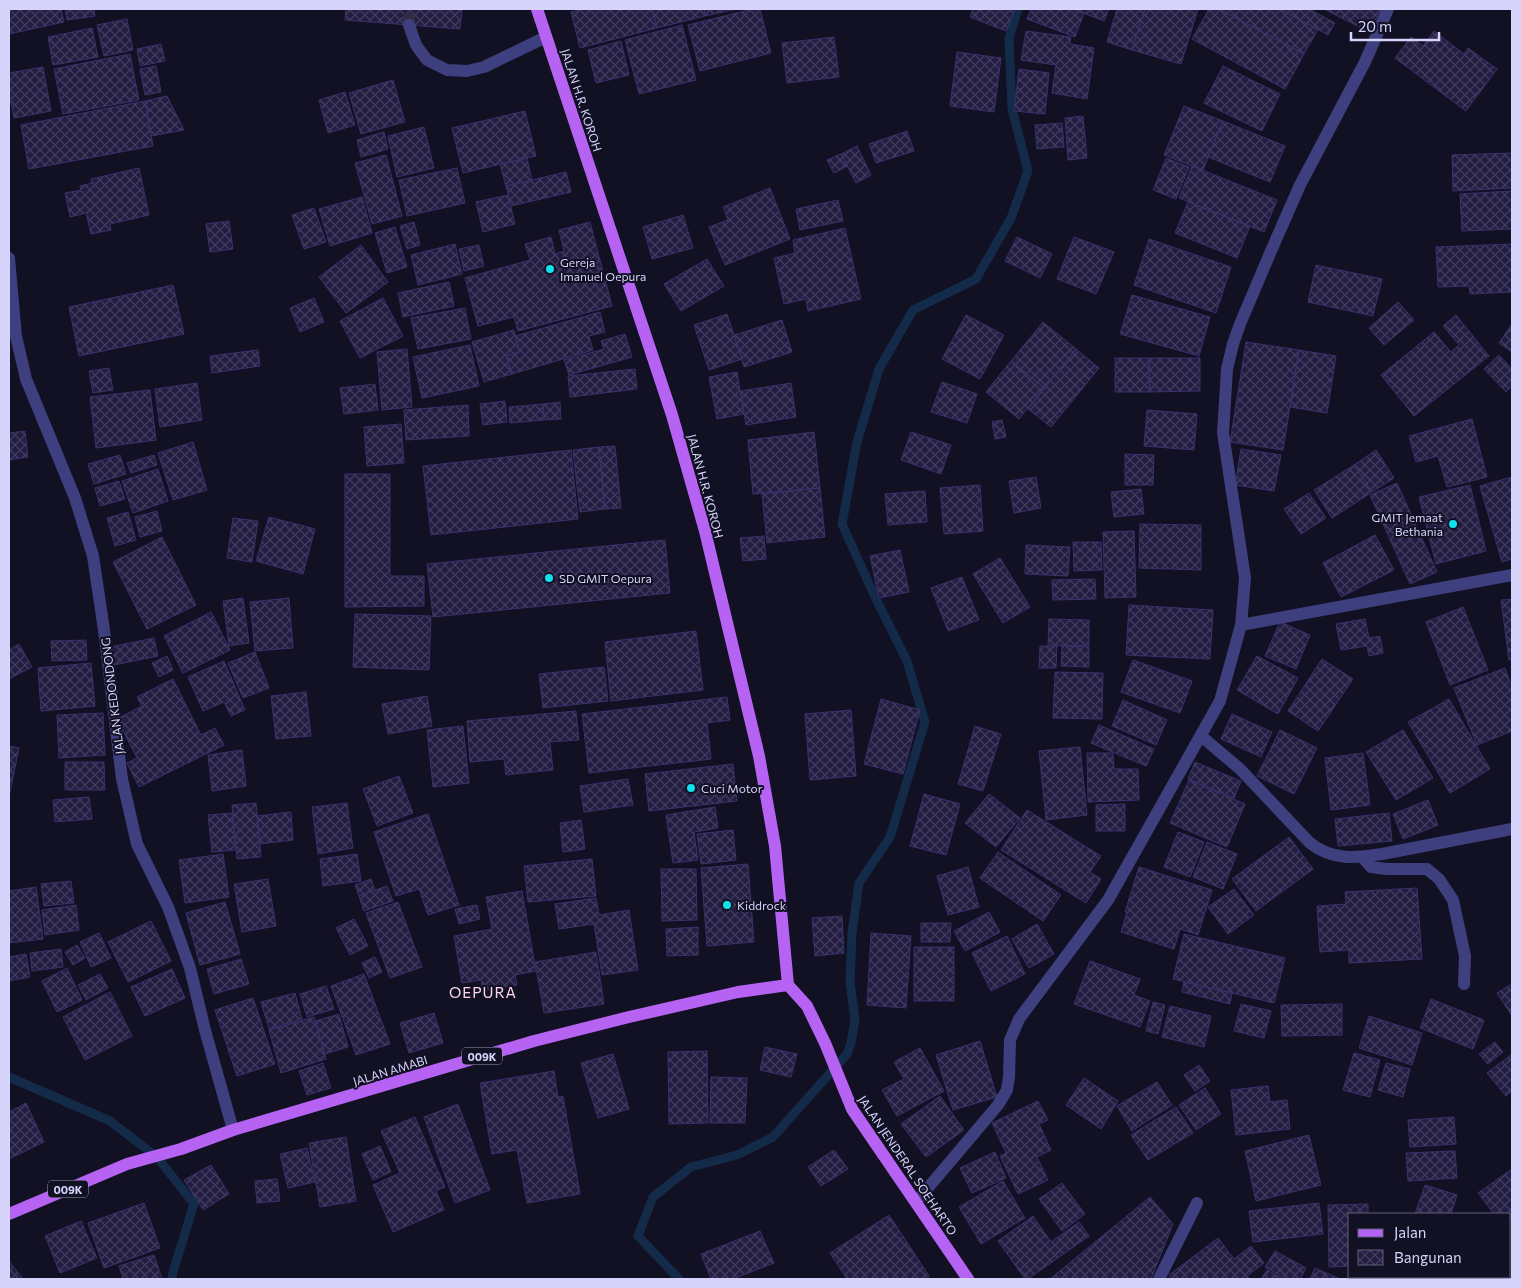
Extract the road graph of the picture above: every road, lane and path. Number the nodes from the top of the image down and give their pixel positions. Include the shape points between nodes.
1 (537, 9) edge
2 (1388, 9) edge
3 (409, 25) tunnel mouth
4 (546, 36) junction
5 (9, 258) edge
6 (1512, 575) edge
7 (1241, 625) junction
8 (1201, 736) junction
9 (1512, 829) edge
10 (1362, 857) junction
11 (1464, 984) dead end
12 (788, 985) junction
13 (233, 1130) junction
14 (916, 1202) junction
15 (1197, 1203) dead end
16 (9, 1214) edge
17 (968, 1279) edge
18 (1159, 1279) edge

1 - 4 main road, JALAN H.R. KOROH
2 - 7 street via 1365,62 1300,185 1270,251 1240,324 1229,361 1223,433 1245,578
3 - 4 street via 416,45 427,60 447,70 467,71 484,67
4 - 12 main road, JALAN H.R. KOROH via 672,415 705,530 759,756 775,846
5 - 13 street, JALAN KEDONDONG via 16,336 26,379 76,498 93,556 122,779 137,844 168,907 190,968
6 - 7 street
7 - 8 street via 1220,701
8 - 10 street via 1240,769 1310,843 1333,856
8 - 14 street via 1108,900 1019,1019 1010,1040 1007,1090
9 - 10 street
10 - 11 street via 1371,867 1427,869 1439,879 1453,900 1465,956
12 - 13 main road, JALAN AMABI / 009K via 738,992 534,1041
12 - 14 main road, JALAN JENDERAL SOEHARTO via 807,1006 852,1109
13 - 16 main road, JALAN AMABI / 009K via 127,1164
14 - 17 main road, JALAN JENDERAL SOEHARTO
15 - 18 street

